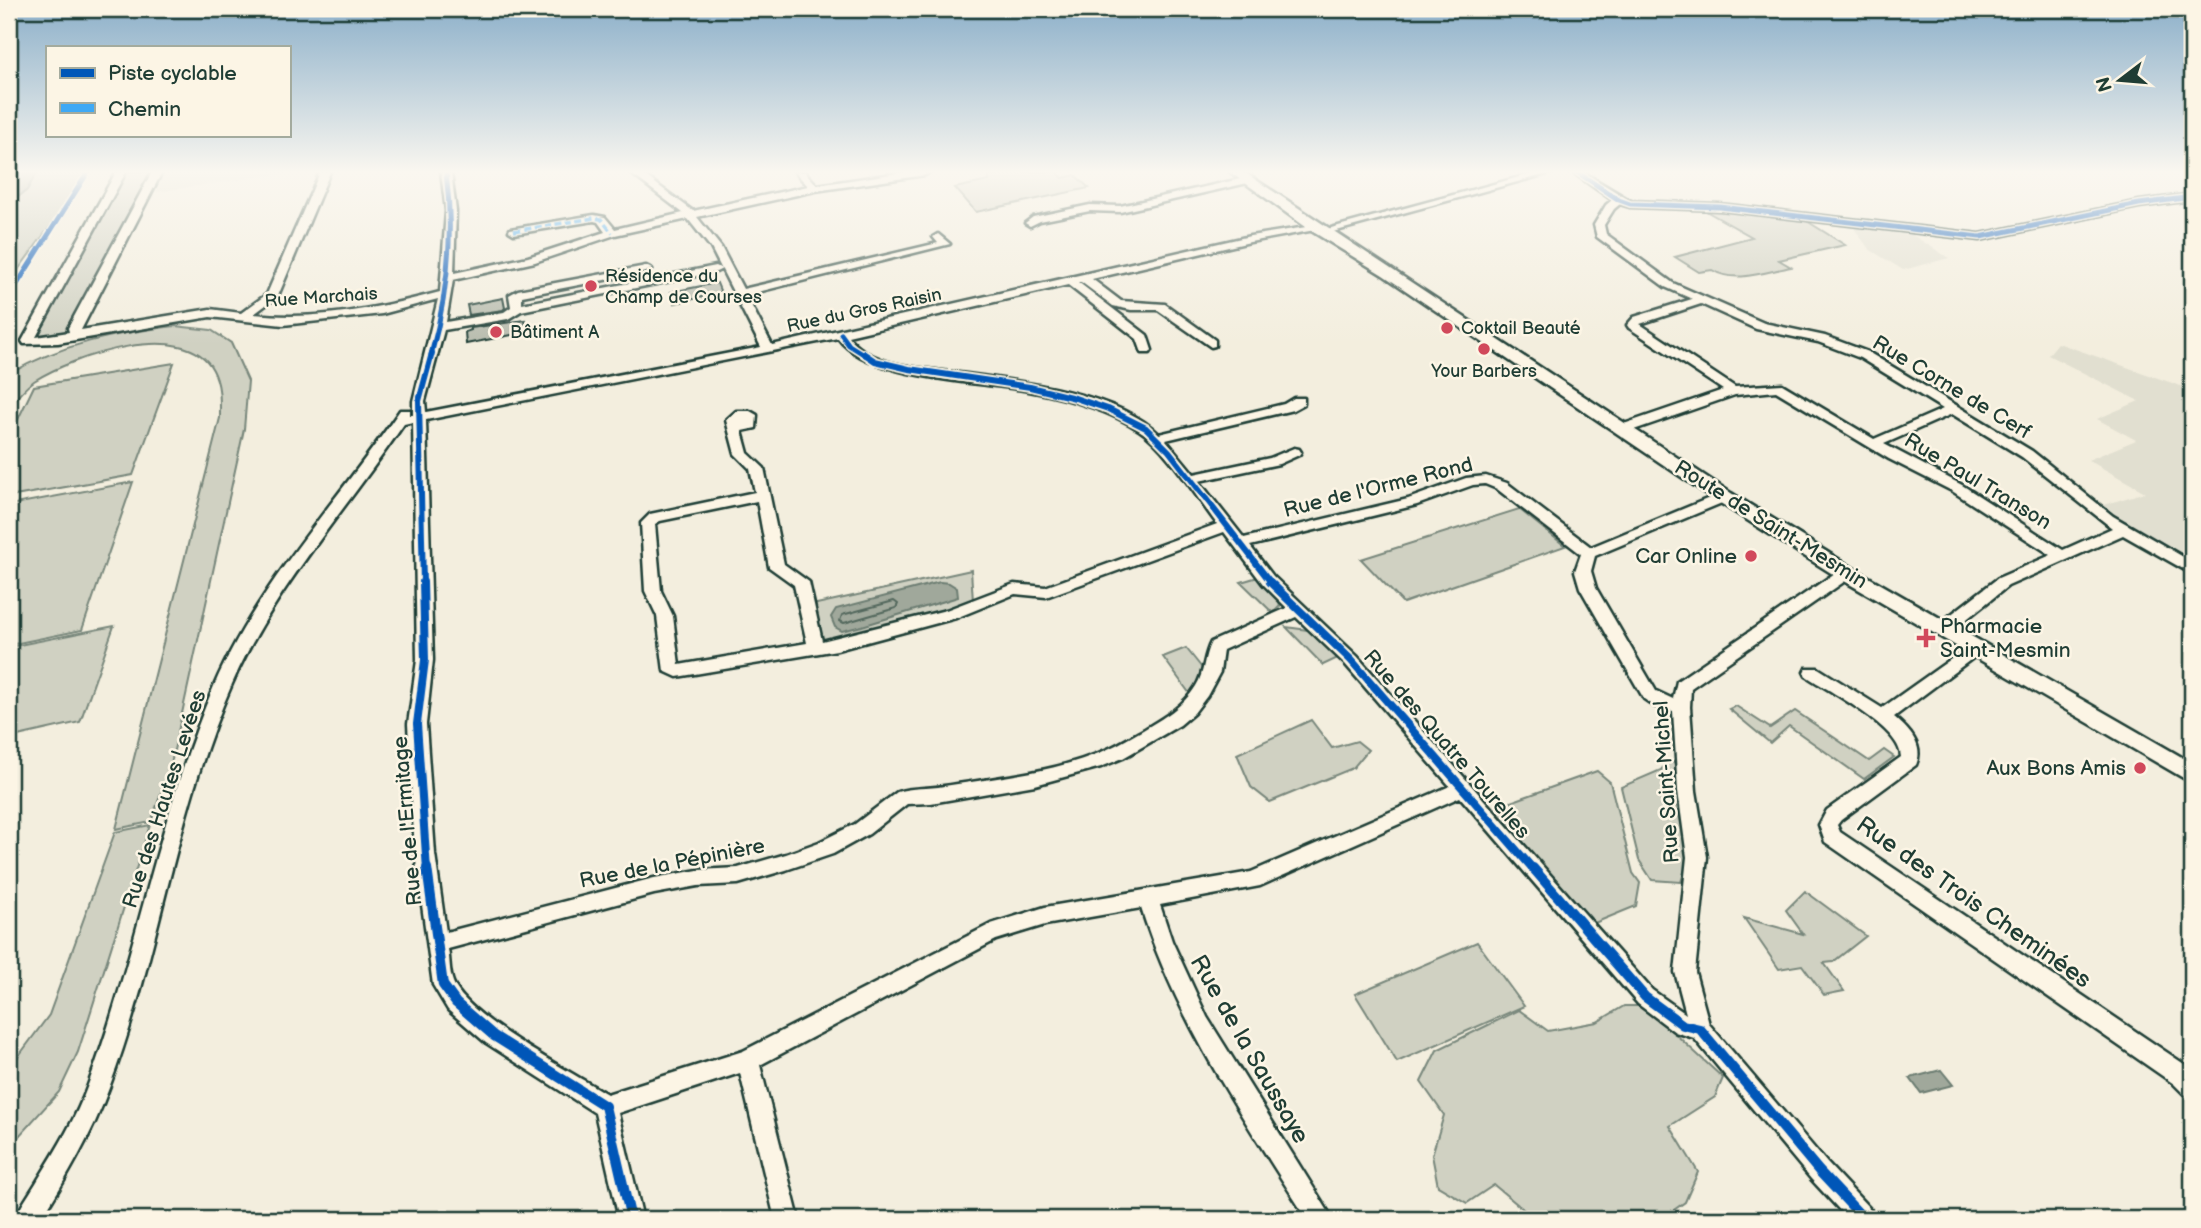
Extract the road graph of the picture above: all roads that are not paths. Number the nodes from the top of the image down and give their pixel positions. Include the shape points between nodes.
1 (89, 229) edge
2 (127, 229) edge
3 (301, 229) edge
4 (450, 229) edge
5 (524, 229) edge
6 (609, 229) edge
7 (629, 229) edge
8 (702, 229) edge
9 (1318, 229) edge
10 (1320, 229) edge
11 (1601, 229) edge
12 (1912, 229) edge
13 (2017, 229) edge
14 (514, 231) dead end
15 (612, 233) junction
16 (938, 237) dead end
17 (646, 269) dead end
18 (716, 269) dead end
19 (448, 278) junction
20 (1085, 279) junction
21 (1071, 282) junction
22 (741, 293) junction
23 (444, 294) junction
24 (1702, 300) junction
25 (517, 308) junction
26 (244, 316) junction
27 (439, 327) junction
28 (76, 334) junction
29 (841, 334) junction
30 (1211, 342) dead end
31 (768, 347) junction
32 (1146, 351) dead end
33 (422, 388) junction
34 (1733, 391) junction
35 (1299, 401) dead end
36 (1951, 410) junction
37 (410, 419) junction
38 (735, 428) dead end
39 (1623, 429) junction
40 (1158, 438) junction
41 (1873, 444) junction
42 (1294, 452) dead end
43 (1190, 479) junction
44 (763, 495) junction
45 (1724, 497) junction
46 (1226, 526) junction
47 (2123, 529) junction
48 (1239, 544) junction
49 (1589, 553) junction
50 (2061, 555) junction
51 (2192, 569) edge
52 (1846, 573) junction
53 (1297, 610) junction
54 (1942, 629) junction
55 (1975, 648) junction
56 (816, 649) junction
57 (1812, 672) dead end
58 (1681, 708) junction
59 (1882, 717) junction
60 (2192, 774) edge
61 (1463, 788) junction
62 (1148, 898) junction
63 (436, 943) junction
64 (1700, 1029) junction
65 (747, 1060) junction
66 (2192, 1086) edge
67 (605, 1105) junction
68 (27, 1219) edge
69 (631, 1219) edge
70 (786, 1219) edge
71 (1321, 1219) edge
72 (1864, 1219) edge

1 - 28 street via 28,341
2 - 28 street via 74,328
3 - 26 street, Rue Marchais via 272,296
4 - 19 street
5 - 14 street
6 - 15 street
7 - 15 street
8 - 22 street
9 - 20 street, Rue du Gros Raisin via 1250,239
10 - 39 main road, Route de Saint-Mesmin
11 - 24 street, Rue Corne de Cerf via 1604,239 1658,279
12 - 13 street via 1980,237
15 - 19 street via 531,260
16 - 22 street via 945,244
17 - 25 street via 518,293
18 - 25 street
19 - 23 street
20 - 21 street, Rue du Gros Raisin
20 - 30 street via 1117,303 1161,306
21 - 29 street, Rue du Gros Raisin
21 - 32 street via 1143,338
22 - 31 street
23 - 26 street, Rue Marchais via 349,315 273,321
23 - 27 street
24 - 34 street via 1638,320 1633,326
24 - 36 street, Rue Corne de Cerf via 1766,328 1821,339 1864,355
25 - 27 street via 508,314
26 - 28 street via 209,313
27 - 33 street
29 - 31 street, Rue du Gros Raisin
29 - 40 street, Rue des Quatre Tourelles via 849,345 875,361 1075,398 1131,419
31 - 37 street, Rue du Gros Raisin
33 - 37 street, Rue des Hautes Levées
33 - 37 street, Rue de l'Ermitage
34 - 39 street, Rue Paul Transon
34 - 41 street, Rue Paul Transon via 1770,386 1786,390
35 - 40 street
36 - 41 street
36 - 47 street, Rue Corne de Cerf via 2027,454
37 - 63 street, Rue de l'Ermitage via 425,660 417,724
37 - 68 street, Rue des Hautes Levées via 283,579 224,683 187,788 97,1091
38 - 44 street via 742,454 757,468
39 - 45 main road, Route de Saint-Mesmin
40 - 43 street, Rue des Quatre Tourelles
41 - 50 street, Rue Paul Transon via 1957,488
42 - 43 street via 1274,461
43 - 46 street, Rue des Quatre Tourelles
44 - 56 street via 777,567 800,582
44 - 56 street via 654,517 648,523 653,591 665,616 670,667 677,671
45 - 49 street
45 - 52 main road, Route de Saint-Mesmin
46 - 48 street, Rue des Quatre Tourelles
46 - 56 street via 1046,592 1014,589 950,614
47 - 50 street
47 - 51 street, Rue Corne de Cerf
48 - 49 street, Rue de l'Orme Rond via 1486,480 1502,486
48 - 53 street, Rue des Quatre Tourelles
49 - 58 street via 1584,577 1650,695
50 - 54 street via 2003,582
52 - 54 main road, Route de Saint-Mesmin
52 - 58 street, Rue Saint-Michel via 1688,680 1683,685
53 - 61 street, Rue des Quatre Tourelles via 1351,660
53 - 63 street, Rue de la Pépinière via 1217,646 1212,672 1188,708 1095,762 1035,778 903,797 862,829 786,863 738,876 678,880
54 - 55 main road, Route de Saint-Mesmin
55 - 59 street
55 - 60 main road, Route de Saint-Mesmin
57 - 59 street, Rue des Trois Cheminées
58 - 64 street, Rue Saint-Michel via 1697,856 1685,972
59 - 66 street, Rue des Trois Cheminées via 1905,736 1910,760 1834,815 1828,825 1832,837
61 - 62 street via 1253,880
61 - 64 street, Rue des Quatre Tourelles via 1646,997 1683,1025
62 - 65 street via 1045,916 991,933
62 - 71 street, Rue de la Saussaye via 1159,940 1183,995
63 - 67 street, Rue de l'Ermitage via 443,985 453,1002 477,1024
64 - 72 street, Rue des Quatre Tourelles
65 - 67 street
65 - 70 street
67 - 69 street

